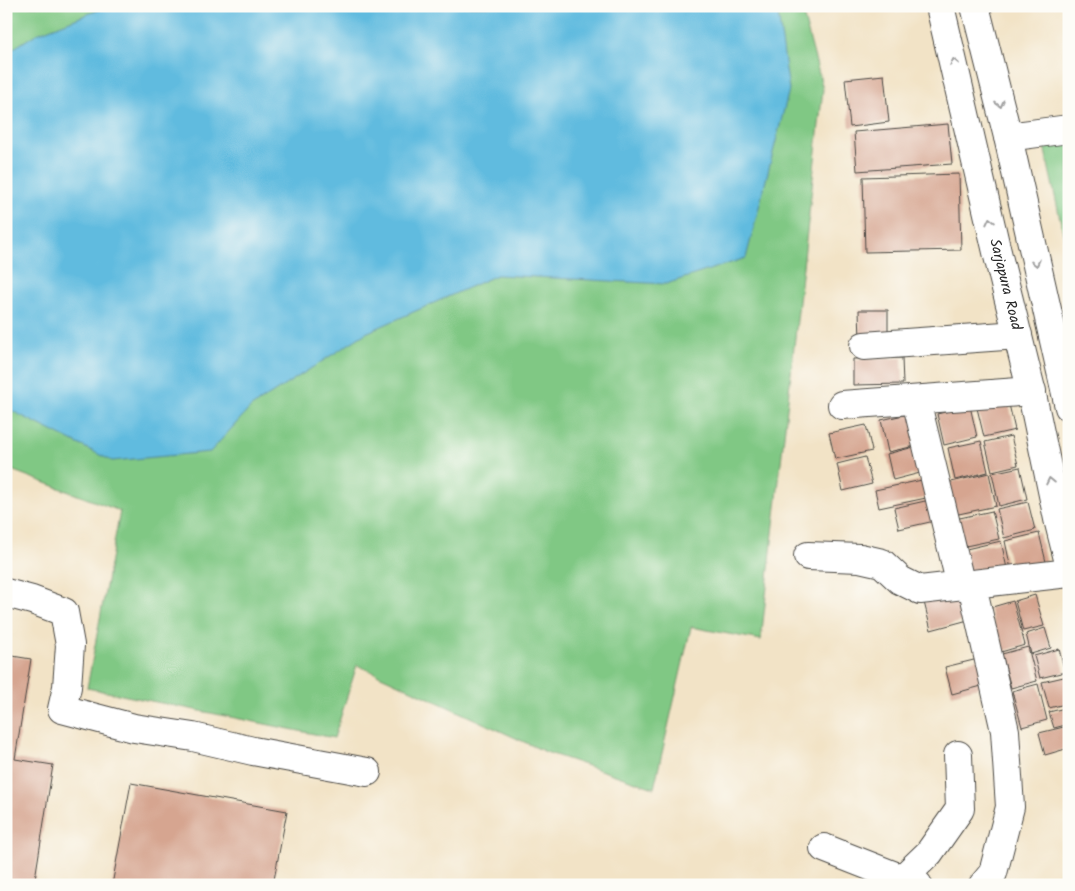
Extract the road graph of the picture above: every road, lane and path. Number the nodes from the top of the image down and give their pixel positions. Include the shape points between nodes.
1 (940, 6) edge
2 (975, 6) edge
3 (1069, 129) edge
4 (1038, 133) junction
5 (1008, 137) junction
6 (1069, 150) edge
7 (1018, 335) junction
8 (864, 346) dead end
9 (1065, 374) edge
10 (1032, 392) junction
11 (916, 400) junction
12 (842, 405) dead end
13 (1069, 407) edge
14 (808, 556) dead end
15 (1069, 563) edge
16 (1069, 573) edge
17 (966, 585) junction
18 (6, 593) edge
19 (958, 755) dead end
20 (367, 772) dead end
21 (824, 848) dead end
22 (895, 880) edge
23 (984, 885) edge

7 -> 1 street, Sarjapura Road
2 -> 5 street
3 - 4 street
4 - 5 street
4 - 6 street
5 -> 9 street
7 - 8 street
7 - 10 street, Sarjapura Road
9 - 13 street
10 - 11 street
15 -> 10 street, Sarjapura Road
11 - 12 street
11 - 17 street
14 - 17 street via 860,558 882,563 900,580 920,590
16 - 17 street
17 - 23 street via 1005,731 1010,807 993,873
18 - 20 street via 64,612 70,644 62,709 134,728
19 - 22 street via 960,809 929,853
21 - 22 street

